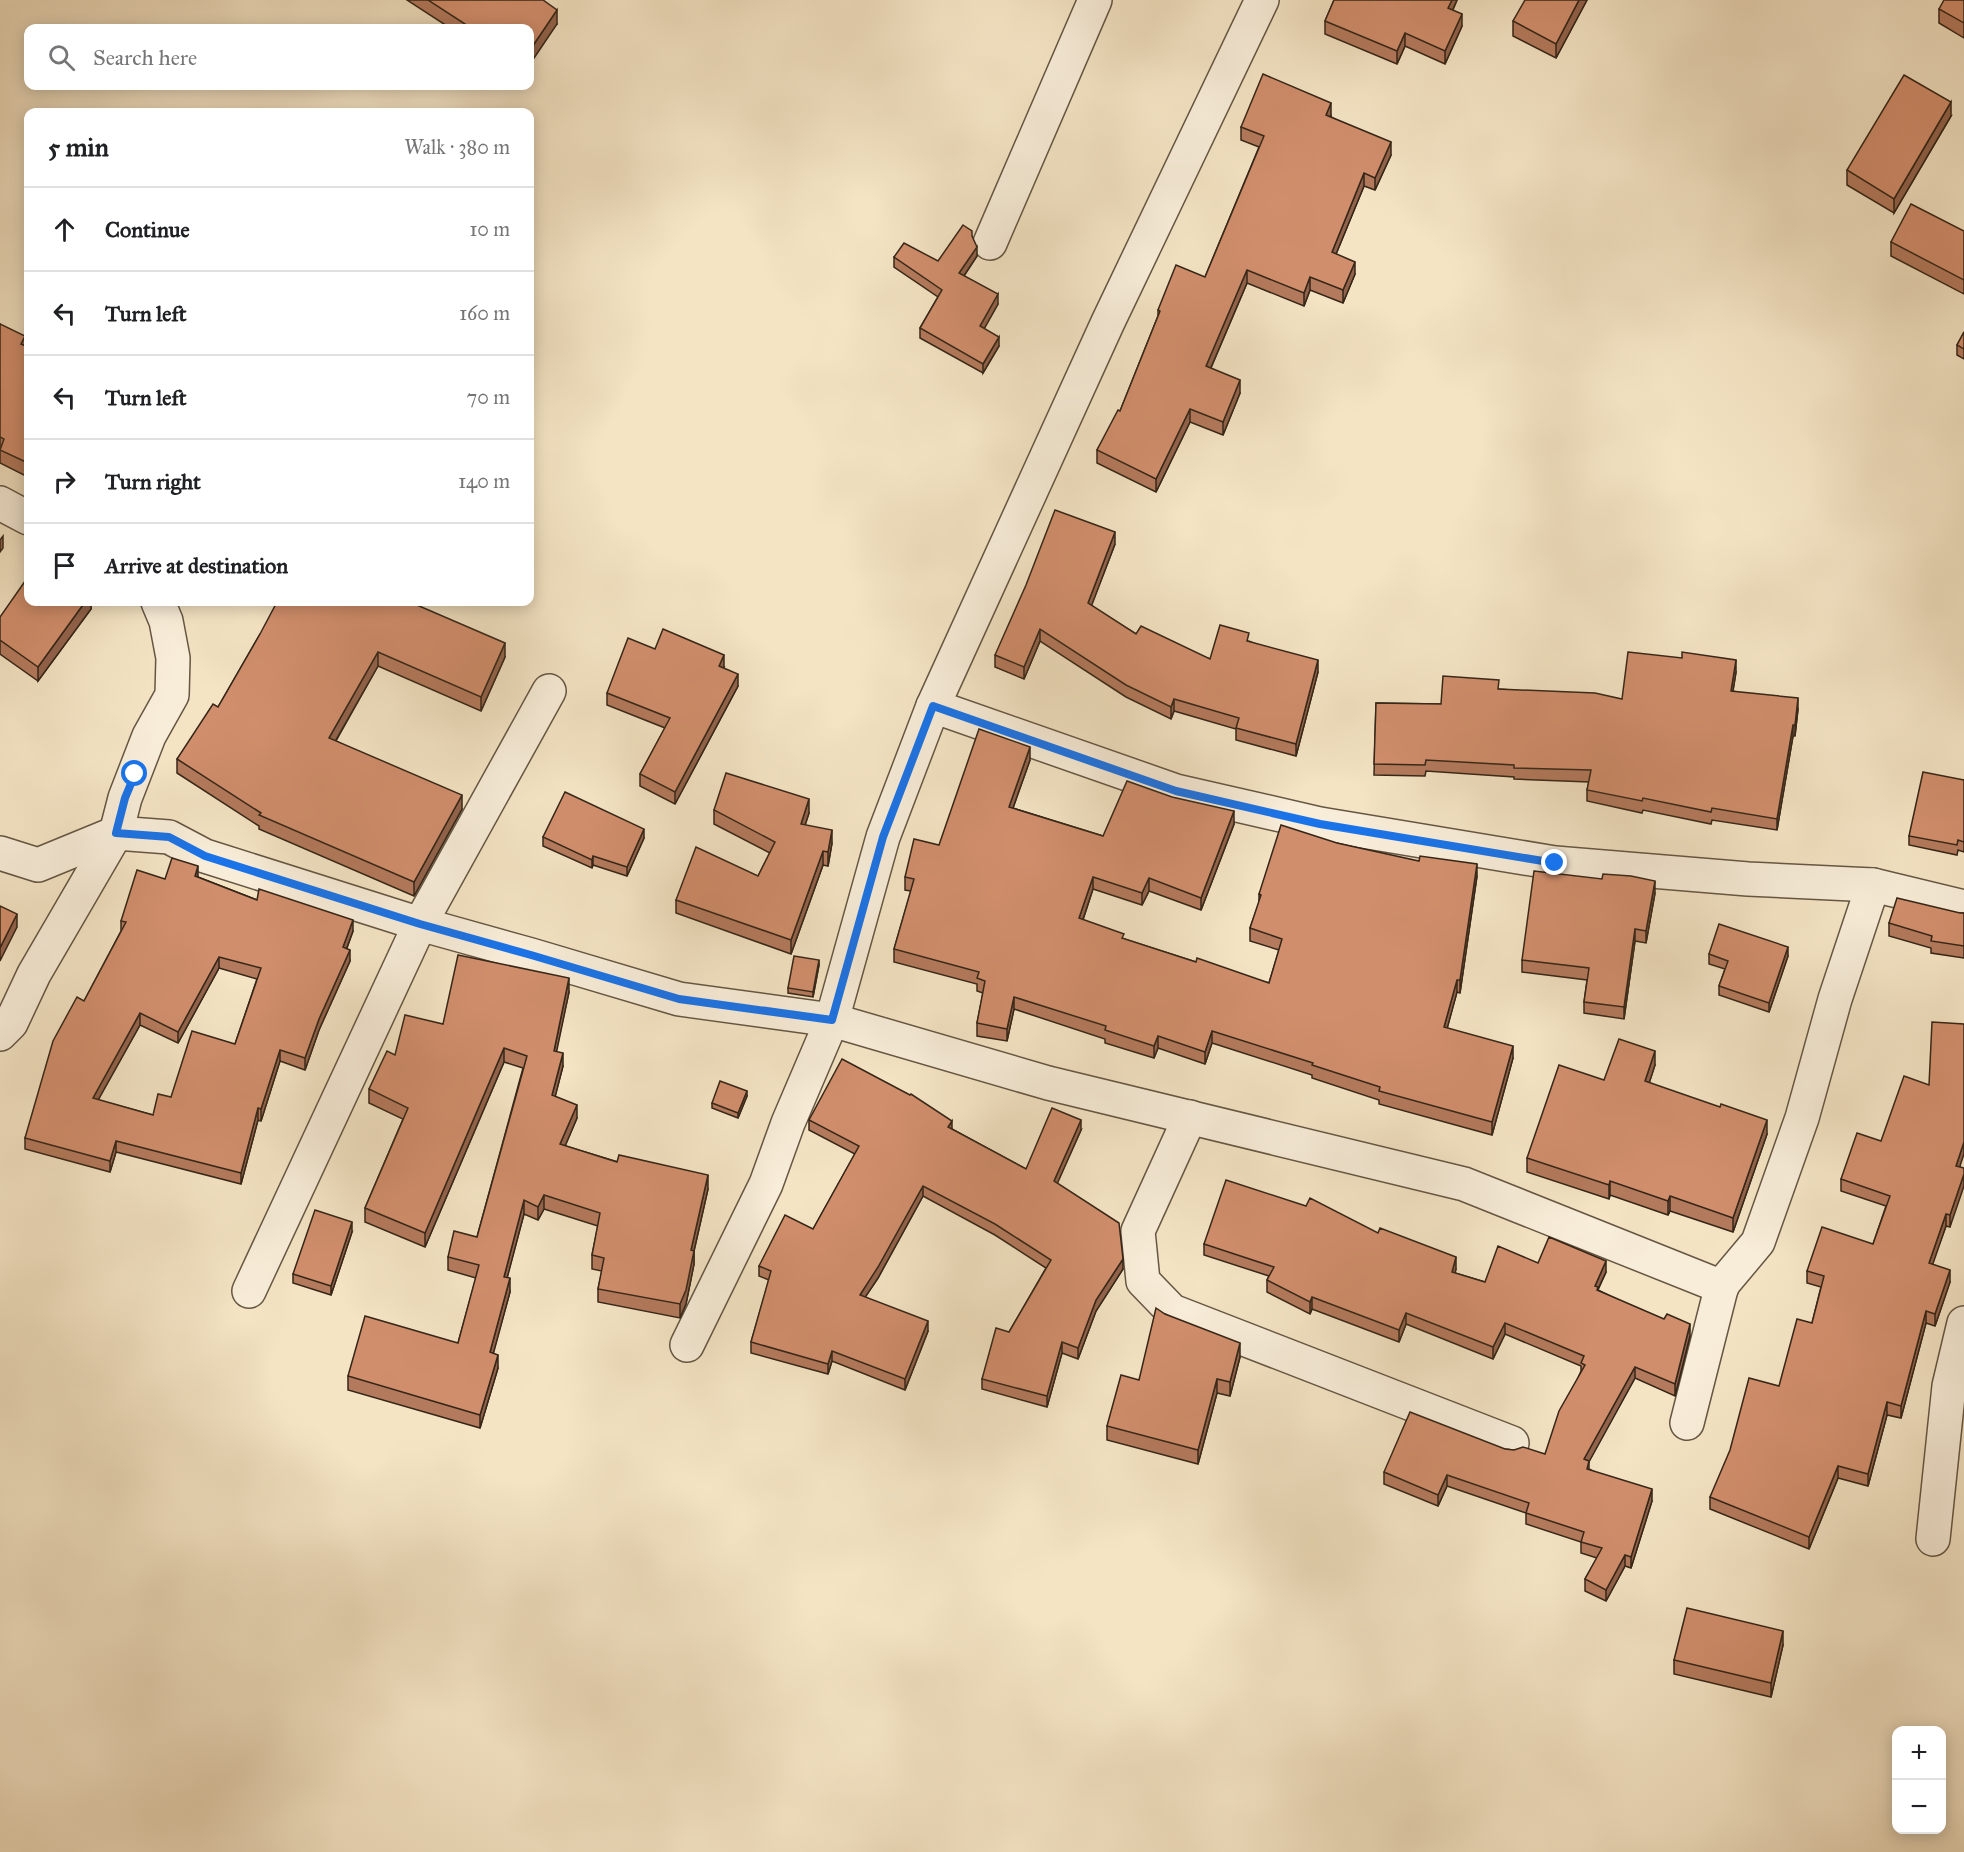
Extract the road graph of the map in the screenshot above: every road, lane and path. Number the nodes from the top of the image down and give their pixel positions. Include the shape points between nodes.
1 (1095, 0) edge
2 (1262, 0) edge
3 (990, 243) dead end
4 (0, 503) edge
5 (24, 516) edge
6 (160, 606) edge
7 (549, 691) dead end
8 (933, 706) junction
9 (116, 833) junction
10 (0, 853) edge
11 (1874, 885) junction
12 (1964, 907) edge
13 (420, 924) junction
14 (832, 1020) junction
15 (0, 1034) edge
16 (1190, 1117) junction
17 (1722, 1287) junction
18 (249, 1291) dead end
19 (1964, 1323) edge
20 (687, 1345) dead end
21 (1687, 1423) dead end
22 (1512, 1443) dead end
23 (1932, 1539) dead end

1 - 3 street
2 - 8 street via 1108,322
4 - 5 street
6 - 9 street via 173,658 172,695 149,736
7 - 13 street
8 - 11 street via 1176,791 1320,824 1555,863
8 - 14 street via 883,837
9 - 10 street via 38,865
9 - 13 street via 169,837 205,856
9 - 15 street via 34,974 11,1023
11 - 12 street
11 - 17 street via 1835,999 1802,1118 1758,1242
13 - 14 street via 679,999
13 - 18 street
14 - 16 street via 1048,1083
14 - 20 street via 766,1184
16 - 17 street via 1464,1184
16 - 22 street via 1138,1231 1143,1281 1172,1311
17 - 21 street
19 - 23 street via 1948,1386

